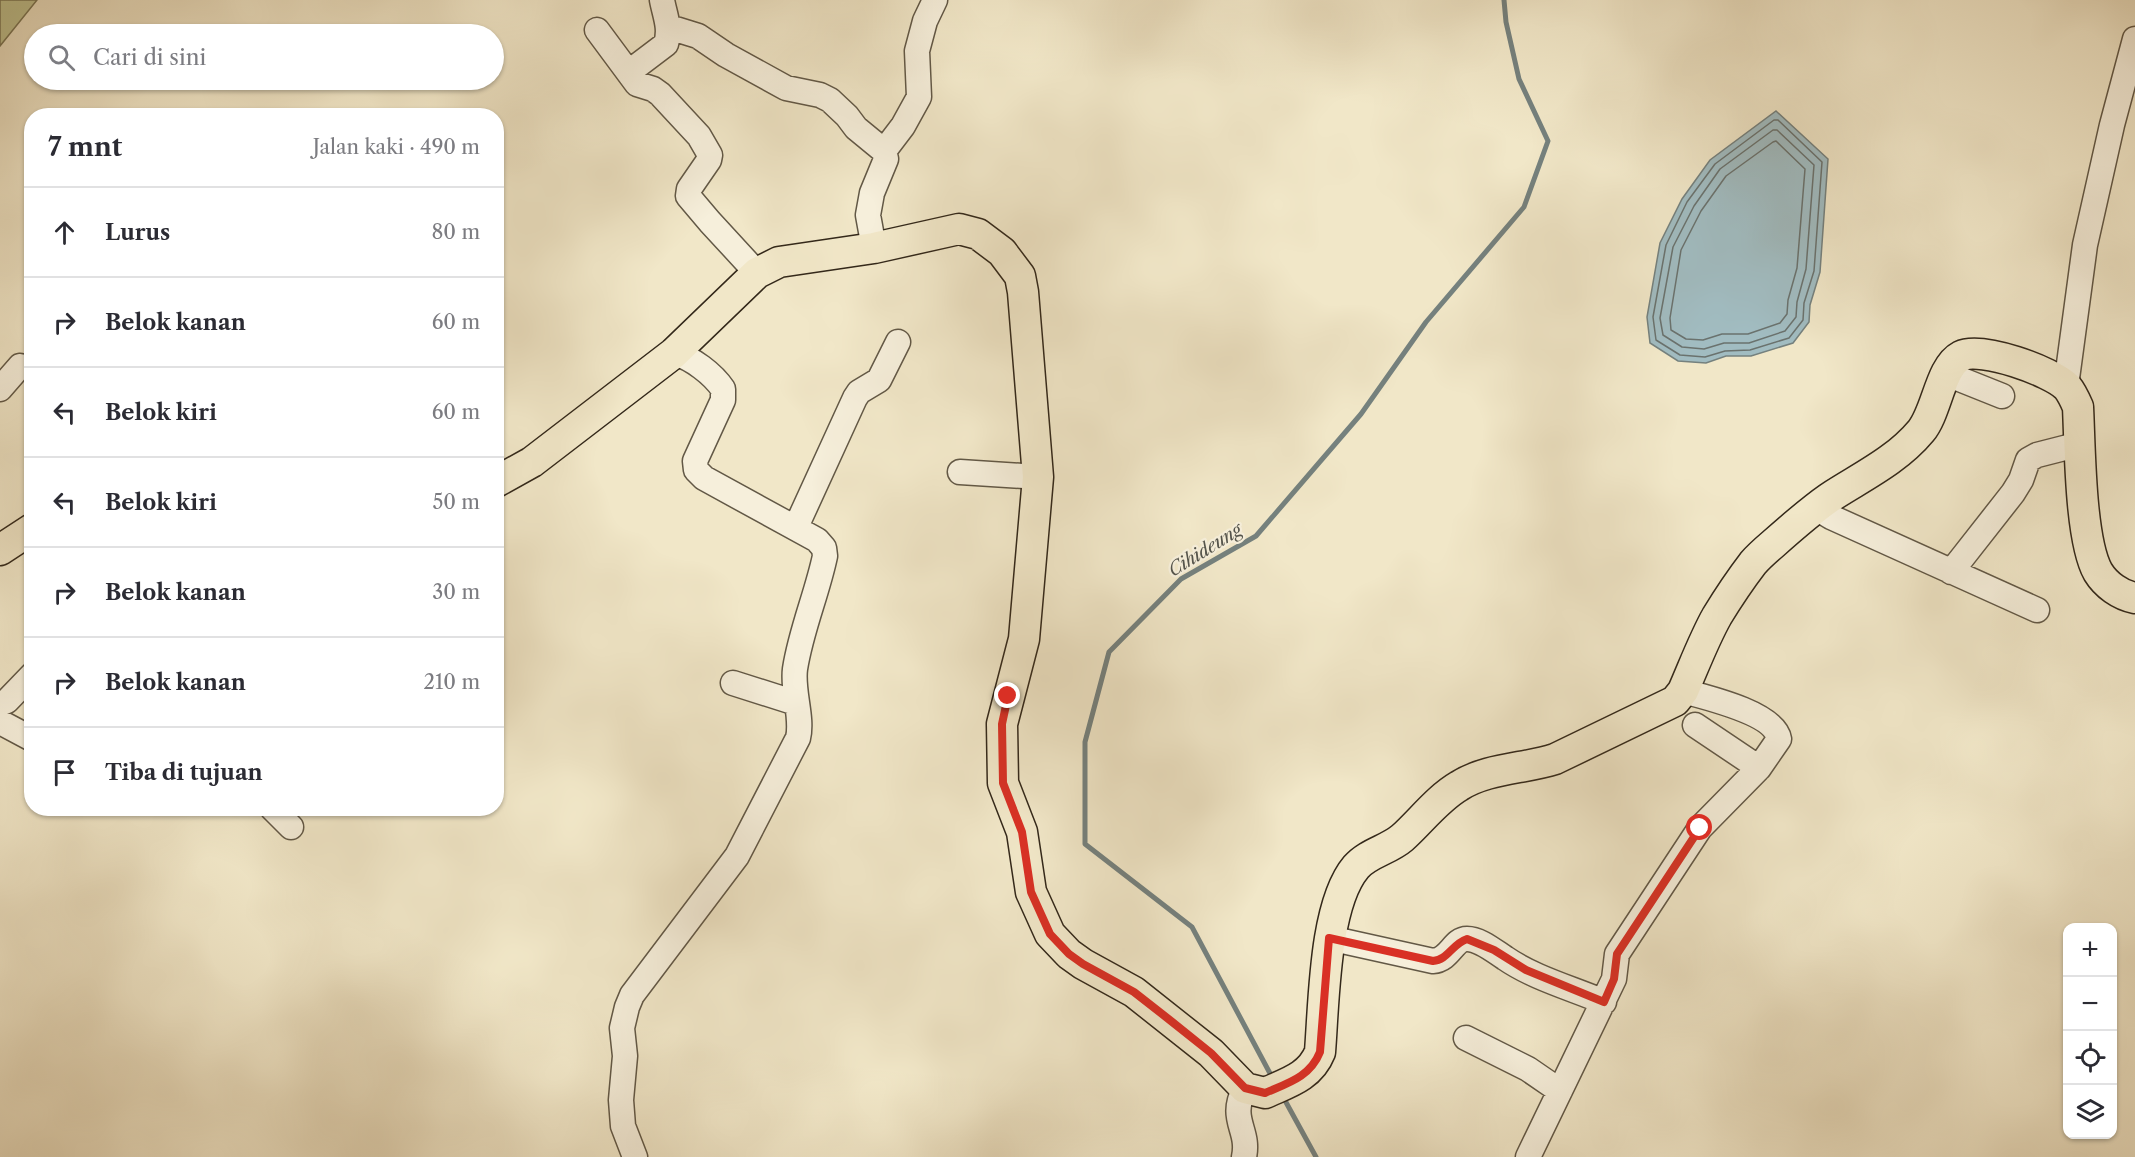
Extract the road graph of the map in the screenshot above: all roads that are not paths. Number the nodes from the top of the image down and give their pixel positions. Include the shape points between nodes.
1 (662, 0) edge
2 (935, 0) edge
3 (669, 27) junction
4 (597, 30) dead end
5 (2135, 39) edge
6 (629, 72) junction
7 (884, 151) junction
8 (874, 248) junction
9 (757, 273) junction
10 (898, 342) dead end
11 (675, 353) junction
12 (20, 366) dead end
13 (1947, 374) junction
14 (2066, 386) junction
15 (0, 389) edge
16 (2002, 396) dead end
17 (2080, 444) junction
18 (960, 472) dead end
19 (1038, 477) junction
20 (504, 478) edge
21 (1829, 498) junction
22 (796, 527) junction
23 (24, 534) edge
24 (0, 550) edge
25 (1951, 572) junction
26 (2135, 598) edge
27 (2037, 609) dead end
28 (24, 683) edge
29 (733, 683) dead end
30 (1683, 691) junction
31 (796, 703) junction
32 (0, 704) edge
33 (0, 722) edge
34 (1695, 725) dead end
35 (24, 735) edge
36 (1759, 768) junction
37 (1329, 938) junction
38 (1604, 1002) junction
39 (1466, 1038) dead end
40 (1255, 1090) junction
41 (1560, 1091) junction
42 (635, 1157) edge
43 (1244, 1157) edge
44 (1528, 1157) edge

1 - 3 street
2 - 7 street via 917,51 920,97
3 - 6 street via 664,47
3 - 7 street via 698,36 786,88 830,100
4 - 6 street
5 - 14 street via 2085,245
6 - 9 street via 639,86 660,94 699,136 710,155 688,196
7 - 8 street via 886,159 868,215
8 - 9 main road via 778,262
8 - 19 main road via 958,229 978,234 1014,266 1023,292
9 - 11 main road
10 - 22 street via 879,380 855,398
11 - 20 main road via 532,462
11 - 22 street via 701,368 723,389 723,400 695,461 696,470
12 - 15 street
13 - 14 main road via 1957,359 1976,352 2046,373
13 - 16 street
13 - 21 main road via 1934,408 1916,437 1871,475
14 - 17 main road via 2078,407
17 - 25 street via 2028,460 2013,493
17 - 26 main road via 2092,557 2109,585
18 - 19 street
19 - 40 main road via 1024,639 1002,724 1003,783 1022,832 1031,892 1050,934 1069,954 1134,992
21 - 25 street via 1828,516
21 - 30 main road via 1754,561 1717,617
22 - 31 street via 821,544 825,556 795,670
23 - 24 main road
25 - 27 street
28 - 32 street
29 - 31 street
30 - 36 street via 1736,705 1776,730 1779,739
30 - 37 main road via 1669,705 1555,759 1489,774 1459,786 1397,842 1357,865 1343,890
31 - 42 street via 798,738 737,856 632,995 627,1007 622,1028 625,1056 621,1100 623,1126
33 - 35 street
34 - 36 street
36 - 38 street via 1700,828 1617,954 1614,979
37 - 38 street via 1433,961 1444,958 1467,939 1526,970
37 - 40 main road via 1320,1052 1312,1068 1299,1078
38 - 41 street
39 - 41 street via 1528,1069
40 - 43 street via 1239,1099 1238,1120 1247,1145
41 - 44 street

